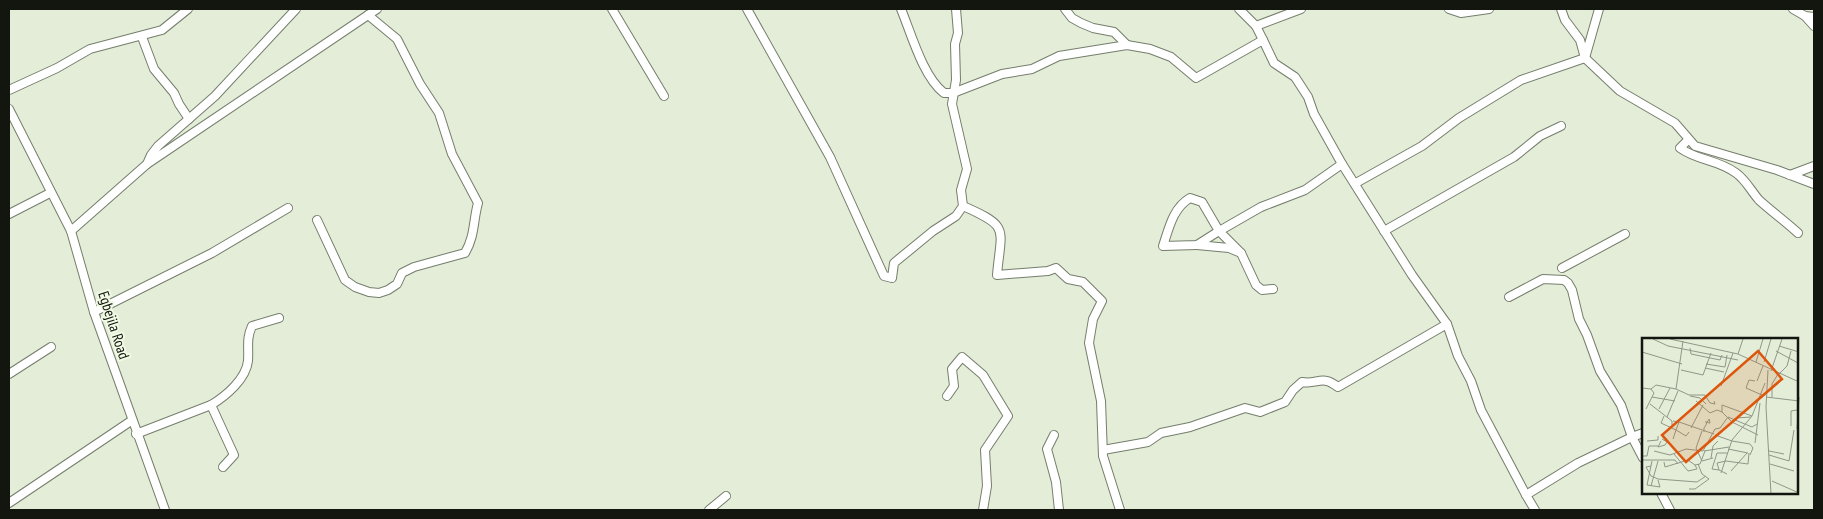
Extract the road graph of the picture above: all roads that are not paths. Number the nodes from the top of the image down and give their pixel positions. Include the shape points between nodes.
1 (188, 9) edge
2 (296, 9) edge
3 (377, 9) edge
4 (612, 9) edge
5 (747, 9) edge
6 (900, 9) edge
7 (956, 9) edge
8 (1064, 9) edge
9 (1239, 9) edge
10 (1301, 9) edge
11 (1449, 9) edge
12 (1489, 9) edge
13 (1561, 9) edge
14 (1599, 9) edge
15 (1792, 9) edge
16 (368, 15) junction
17 (1805, 16) junction
18 (1814, 17) edge
19 (1256, 26) junction
20 (1814, 26) edge
21 (142, 37) junction
22 (1263, 40) junction
23 (1127, 45) junction
24 (1584, 58) junction
25 (9, 90) edge
26 (954, 93) junction
27 (664, 96) dead end
28 (9, 110) edge
29 (189, 119) junction
30 (1561, 126) dead end
31 (1688, 140) junction
32 (147, 164) junction
33 (1342, 164) junction
34 (1814, 166) edge
35 (1790, 175) junction
36 (1356, 184) junction
37 (1814, 184) edge
38 (50, 193) junction
39 (963, 206) junction
40 (288, 208) dead end
41 (9, 214) edge
42 (316, 220) dead end
43 (71, 231) junction
44 (1219, 231) junction
45 (1384, 231) junction
46 (1798, 233) dead end
47 (1625, 234) dead end
48 (1197, 245) junction
49 (1241, 252) junction
50 (1562, 268) junction
51 (1548, 279) junction
52 (1566, 282) junction
53 (1273, 289) dead end
54 (1509, 297) dead end
55 (94, 312) junction
56 (280, 318) dead end
57 (1447, 324) junction
58 (51, 347) dead end
59 (9, 374) edge
60 (947, 396) dead end
61 (211, 405) junction
62 (131, 421) junction
63 (1642, 433) edge
64 (136, 434) junction
65 (1054, 435) dead end
66 (1632, 438) junction
67 (1103, 450) junction
68 (1642, 456) edge
69 (223, 467) dead end
70 (1662, 494) edge
71 (1526, 495) junction
72 (726, 496) dead end
73 (9, 503) edge
74 (164, 510) edge
75 (710, 510) edge
76 (983, 510) edge
77 (1059, 510) edge
78 (1120, 510) edge
79 (1535, 510) edge
80 (1670, 510) edge

1 - 21 street via 162,30
2 - 29 street via 215,96
3 - 16 street
4 - 27 street
5 - 39 street via 830,157 884,276 892,278 894,263 956,216
6 - 26 street via 914,46 936,84 944,93
7 - 26 street via 958,33
8 - 23 street via 1082,24 1114,32
9 - 19 street
10 - 19 street
11 - 12 street via 1461,13
13 - 24 street via 1580,40
14 - 24 street
15 - 17 street
16 - 32 street
16 - 42 street via 397,39 439,113 452,154 478,203 472,241 465,253 414,267 402,273 397,284 388,290 370,292 345,280
17 - 18 street
17 - 20 street
19 - 22 street
21 - 25 street via 90,49
21 - 29 street via 154,69 174,93
22 - 23 street via 1196,78 1171,57 1150,48
22 - 33 street via 1274,63 1295,77 1308,97
23 - 26 street via 1059,56
24 - 31 street via 1620,91 1675,123
24 - 36 street via 1520,80 1458,118 1422,146
26 - 39 street via 952,104 967,169 961,190
28 - 38 street, Egbejila Road
29 - 32 street via 158,146
30 - 45 street via 1540,136 1514,157
31 - 35 street via 1702,149
31 - 46 street via 1680,148 1691,156 1713,160 1736,173 1759,199
32 - 43 street
33 - 36 street
33 - 44 street via 1305,190 1261,208
34 - 35 street
35 - 37 street
36 - 45 street
38 - 41 street
38 - 43 street, Egbejila Road
39 - 67 street via 999,227 997,275 1056,268 1068,279 1083,282 1102,301 1093,319 1089,343 1101,401
40 - 55 street via 187,266
43 - 55 street, Egbejila Road
44 - 48 street
44 - 48 street via 1202,202 1190,198 1181,204 1163,246
44 - 49 street
45 - 57 street
47 - 50 street
48 - 49 street
49 - 53 street via 1256,285 1262,290
50 - 51 street
50 - 52 street
51 - 52 street
51 - 54 street
52 - 66 street via 1572,290 1579,319 1600,371 1621,405
55 - 62 street, Egbejila Road
56 - 61 street via 252,326 247,337 245,370 223,398
57 - 67 street via 1338,387 1329,380 1302,382 1285,402 1260,412 1245,408 1190,427 1161,433 1148,442
57 - 71 street via 1481,410
58 - 59 street
60 - 76 street via 954,386 952,369 962,357 983,375 1008,416 985,450 987,486
61 - 64 street
61 - 69 street via 234,455
62 - 64 street, Egbejila Road
62 - 73 street
63 - 66 street
64 - 74 street, Egbejila Road
65 - 77 street via 1047,449
66 - 68 street
66 - 71 street via 1578,463
67 - 78 street
70 - 80 street
71 - 79 street
72 - 75 street

